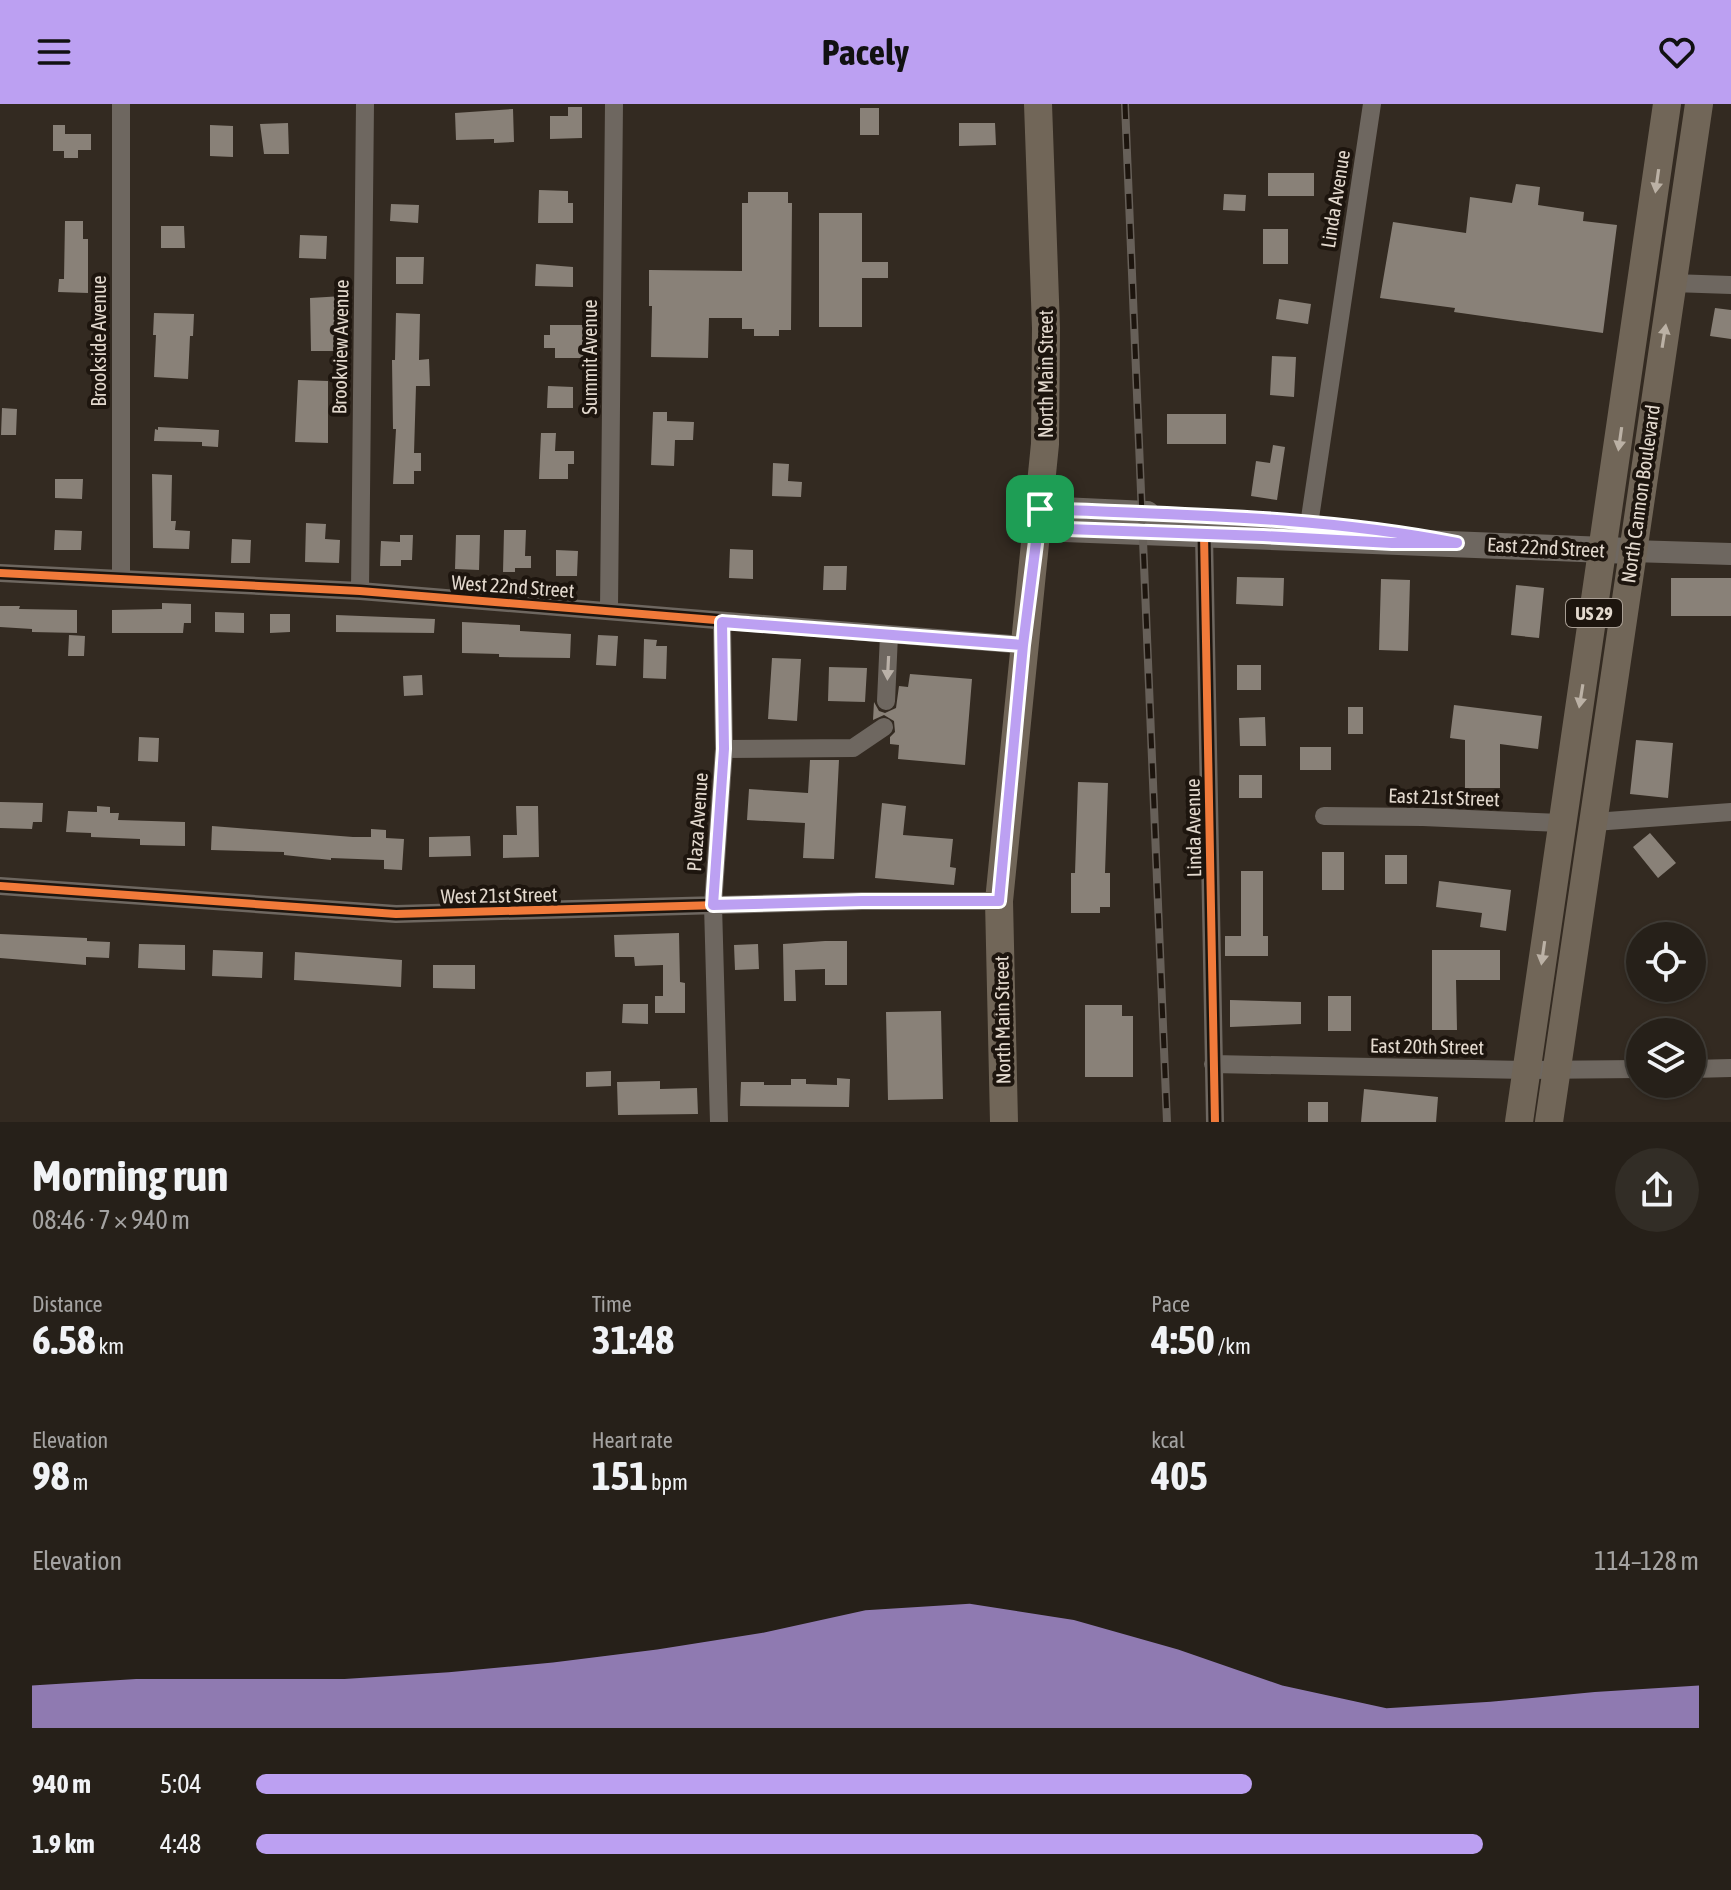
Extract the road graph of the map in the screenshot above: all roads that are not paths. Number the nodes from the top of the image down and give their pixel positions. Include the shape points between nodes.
1 (121, 104) edge
2 (365, 104) edge
3 (614, 104) edge
4 (1038, 104) edge
5 (1372, 104) edge
6 (1667, 104) edge
7 (1699, 104) edge
8 (1672, 283) junction
9 (1731, 285) edge
10 (1039, 519) junction
11 (1308, 530) junction
12 (1204, 534) junction
13 (1603, 550) junction
14 (1631, 551) junction
15 (1731, 554) edge
16 (0, 573) edge
17 (121, 578) junction
18 (360, 591) junction
19 (609, 609) junction
20 (722, 622) junction
21 (889, 635) junction
22 (1023, 645) junction
23 (886, 701) dead end
24 (884, 727) dead end
25 (724, 749) junction
26 (1731, 812) edge
27 (1324, 816) dead end
28 (1594, 822) junction
29 (1561, 823) junction
30 (0, 886) edge
31 (999, 901) junction
32 (713, 905) junction
33 (1213, 1064) junction
34 (1731, 1068) edge
35 (1626, 1069) edge
36 (1706, 1069) edge
37 (1527, 1070) junction
38 (1557, 1070) junction
39 (719, 1122) edge
40 (1004, 1122) edge
41 (1215, 1122) edge
42 (1519, 1122) edge
43 (1549, 1122) edge

1 - 17 street, Brookside Avenue
2 - 18 street, Brookview Avenue
3 - 19 street, Summit Avenue
4 - 10 main road, North Main Street via 1046,328
5 - 11 street, Linda Avenue
6 -> 13 main road, North Cannon Boulevard / US 29
7 - 8 main road, North Cannon Boulevard / US 29
8 - 9 street
14 -> 8 main road, North Cannon Boulevard / US 29
10 - 11 main road, East 22nd Street
10 - 12 main road, East 22nd Street
10 - 22 main road, North Main Street
11 - 12 main road, East 22nd Street
11 - 13 main road, East 22nd Street via 1392,543
12 - 33 street, Linda Avenue
13 - 14 main road, East 22nd Street
13 -> 29 main road, North Cannon Boulevard / US 29
14 - 15 street, East 22nd Street
14 - 28 main road, North Cannon Boulevard / US 29
16 - 17 street, West 22nd Street
17 - 18 street, West 22nd Street
18 - 19 street, West 22nd Street
19 - 20 street, West 22nd Street
20 - 21 street, West 22nd Street
20 - 25 street, Plaza Avenue
21 - 22 street, West 22nd Street
21 -> 23 street
22 - 31 main road, North Main Street
24 - 25 street via 853,748
25 - 32 street, Plaza Avenue
26 - 28 street
27 - 29 street, East 21st Street
28 - 38 main road, North Cannon Boulevard / US 29
29 -> 37 main road, North Cannon Boulevard / US 29
30 - 32 street, West 21st Street via 396,914
31 - 32 street, West 21st Street
31 - 40 main road, North Main Street
32 - 39 street, Plaza Avenue
33 - 37 street, East 20th Street
33 - 41 street, Linda Avenue
34 - 36 street
35 - 38 street, East 20th Street
37 - 38 street, East 20th Street
37 - 42 main road, North Cannon Boulevard / US 29
38 - 43 main road, North Cannon Boulevard / US 29

